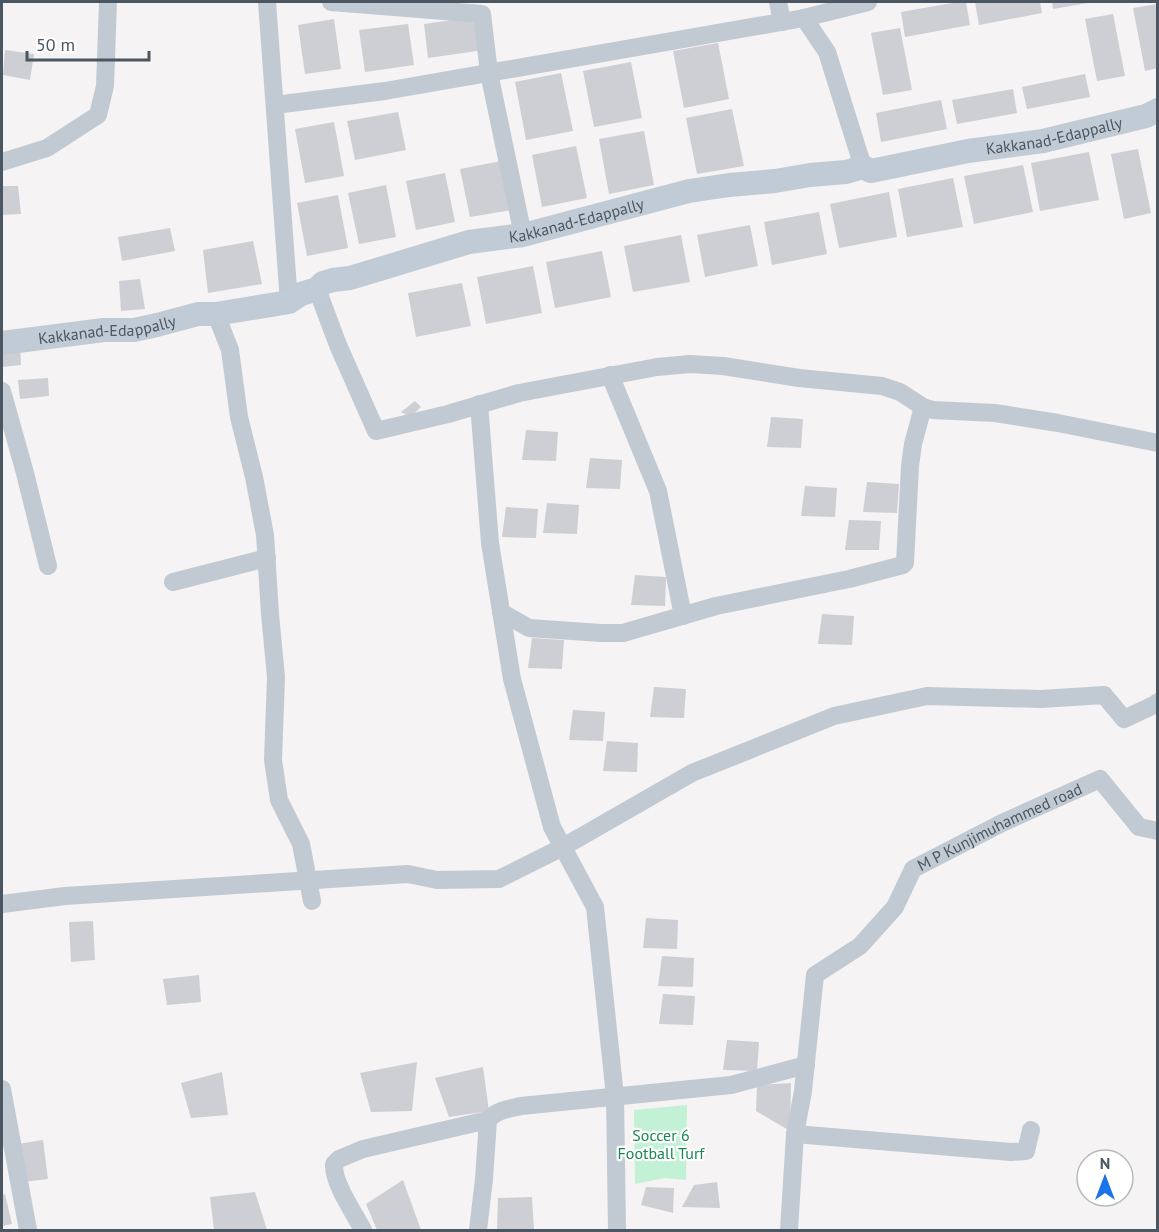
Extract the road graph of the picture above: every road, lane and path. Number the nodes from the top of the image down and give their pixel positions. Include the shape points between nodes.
1 (108, 2) edge
2 (267, 2) edge
3 (331, 2) edge
4 (778, 2) edge
5 (868, 2) edge
6 (410, 5) edge
7 (804, 18) junction
8 (782, 22) junction
9 (489, 73) junction
10 (275, 105) junction
11 (1158, 110) edge
12 (2, 162) edge
13 (863, 168) junction
14 (523, 235) junction
15 (317, 289) junction
16 (289, 302) junction
17 (216, 314) junction
18 (2, 343) edge
19 (610, 375) junction
20 (2, 391) edge
21 (479, 404) junction
22 (923, 407) junction
23 (1158, 442) edge
24 (267, 558) junction
25 (48, 567) dead end
26 (173, 582) dead end
27 (501, 612) junction
28 (683, 616) junction
29 (1158, 702) edge
30 (1158, 831) edge
31 (563, 847) junction
32 (308, 880) junction
33 (312, 901) dead end
34 (2, 904) edge
35 (806, 1065) junction
36 (2, 1089) edge
37 (615, 1096) junction
38 (488, 1120) junction
39 (1031, 1130) dead end
40 (795, 1134) junction
41 (28, 1230) edge
42 (363, 1230) edge
43 (478, 1230) edge
44 (616, 1230) edge
45 (789, 1230) edge

1 - 12 street via 105,86 98,115 46,148
2 - 10 street
3 - 6 street
4 - 8 street
5 - 7 street
6 - 9 street via 482,14
7 - 8 street
7 - 13 street via 827,52
8 - 9 street
9 - 10 street
9 - 14 street
10 - 16 street
11 - 13 street, Kakkanad-Edappally via 1043,141 968,151 871,171
13 - 14 street, Kakkanad-Edappally via 689,191
14 - 15 street, Kakkanad-Edappally via 469,242 323,283
15 - 16 street, Kakkanad-Edappally
15 - 21 street via 376,431
16 - 17 street, Kakkanad-Edappally
17 - 18 street, Kakkanad-Edappally via 198,314 134,330
17 - 24 street via 230,350
19 - 21 street
19 - 22 street via 690,364 723,366 882,386
19 - 28 street via 658,491
20 - 25 street
21 - 27 street via 490,543
22 - 23 street via 995,413
22 - 28 street via 910,466 903,565
24 - 26 street
24 - 32 street via 276,677 273,760 279,800 301,844
27 - 28 street via 529,628 601,633 623,633
27 - 31 street via 512,679 552,827
29 - 31 street via 1124,719 1104,695 1041,699 927,696 834,716 692,773
30 - 35 street, M P Kunjimuhammed road via 1139,827 1100,779 913,869 895,907 860,946 814,975
31 - 32 street via 499,879 437,880 408,874
31 - 37 street via 595,907
32 - 33 street
32 - 34 street via 65,896
35 - 37 street via 731,1085
35 - 40 street, M P Kunjimuhammed road
36 - 41 street
37 - 38 street via 521,1106 497,1112
37 - 44 street
38 - 42 street via 363,1149 333,1164 336,1181
38 - 43 street
39 - 40 street via 1026,1151 1011,1152
40 - 45 street, M P Kunjimuhammed road

